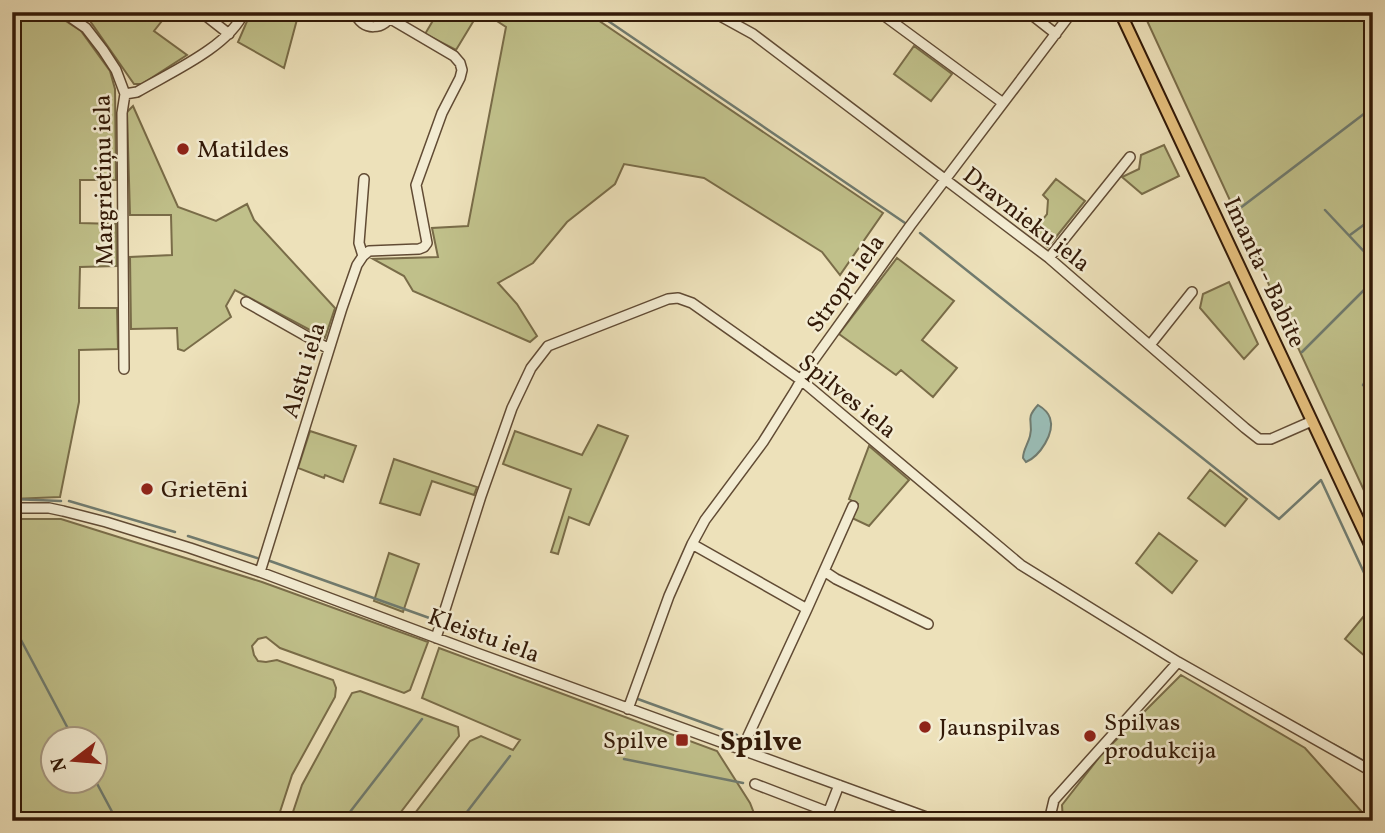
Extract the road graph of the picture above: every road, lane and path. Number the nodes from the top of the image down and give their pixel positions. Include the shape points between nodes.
1 (63, 12) edge
2 (201, 12) edge
3 (244, 12) edge
4 (355, 12) edge
5 (713, 12) edge
6 (885, 12) edge
7 (1028, 12) edge
8 (1072, 12) edge
9 (1120, 12) edge
10 (392, 15) edge
11 (229, 34) junction
12 (1056, 34) junction
13 (125, 94) junction
14 (1003, 103) junction
15 (1130, 157) dead end
16 (364, 179) dead end
17 (946, 179) junction
18 (363, 256) junction
19 (1049, 258) junction
20 (1192, 292) dead end
21 (246, 302) dead end
22 (1150, 345) junction
23 (329, 349) junction
24 (124, 369) dead end
25 (801, 380) junction
26 (1312, 421) junction
27 (853, 506) dead end
28 (12, 508) edge
29 (692, 544) junction
30 (1373, 551) edge
31 (824, 571) junction
32 (260, 572) junction
33 (807, 609) junction
34 (929, 624) dead end
35 (436, 638) junction
36 (1178, 662) junction
37 (628, 709) junction
38 (742, 749) junction
39 (1373, 772) edge
40 (755, 784) dead end
41 (839, 785) junction
42 (827, 816) edge
43 (839, 821) edge
44 (937, 821) edge
45 (1049, 821) edge

1 - 13 street, Margrietiņu iela via 86,28 103,50
2 - 11 street
3 - 11 street
4 - 10 street via 363,25 373,27 383,25
5 - 17 street, Dravnieku iela via 752,34
6 - 14 street
7 - 12 street
8 - 12 street, Stropu iela
9 - 26 main road, Imanta - Babīte
10 - 18 street via 454,56 462,70 416,185 427,237 424,247 369,251
11 - 13 street via 217,46 137,92
12 - 14 street, Stropu iela
13 - 24 street, Margrietiņu iela
14 - 17 street, Stropu iela
15 - 19 street
16 - 18 street, Alstu iela via 359,243
17 - 19 street, Dravnieku iela
17 - 25 street, Stropu iela
18 - 23 street, Alstu iela
19 - 22 street, Dravnieku iela
20 - 22 street
21 - 23 street
22 - 26 street, Dravnieku iela via 1259,439 1271,439
23 - 32 street, Alstu iela
25 - 29 street, Stropu iela
25 - 35 street, Spilves iela via 692,303 678,298 548,346 531,368 512,408
25 - 36 street, Spilves iela via 1021,565
26 - 30 main road, Imanta - Babīte
27 - 31 street
28 - 32 street, Kleistu iela via 49,508 118,525
29 - 33 street
29 - 37 street, Stropu iela
31 - 33 street
31 - 34 street
32 - 35 street, Kleistu iela
33 - 38 street
35 - 37 street, Kleistu iela
36 - 39 street, Spilves iela
36 - 45 street via 1054,800
37 - 38 street, Kleistu iela
38 - 41 street, Kleistu iela
40 - 42 street
41 - 42 street
41 - 44 street, Kleistu iela
42 - 43 street

